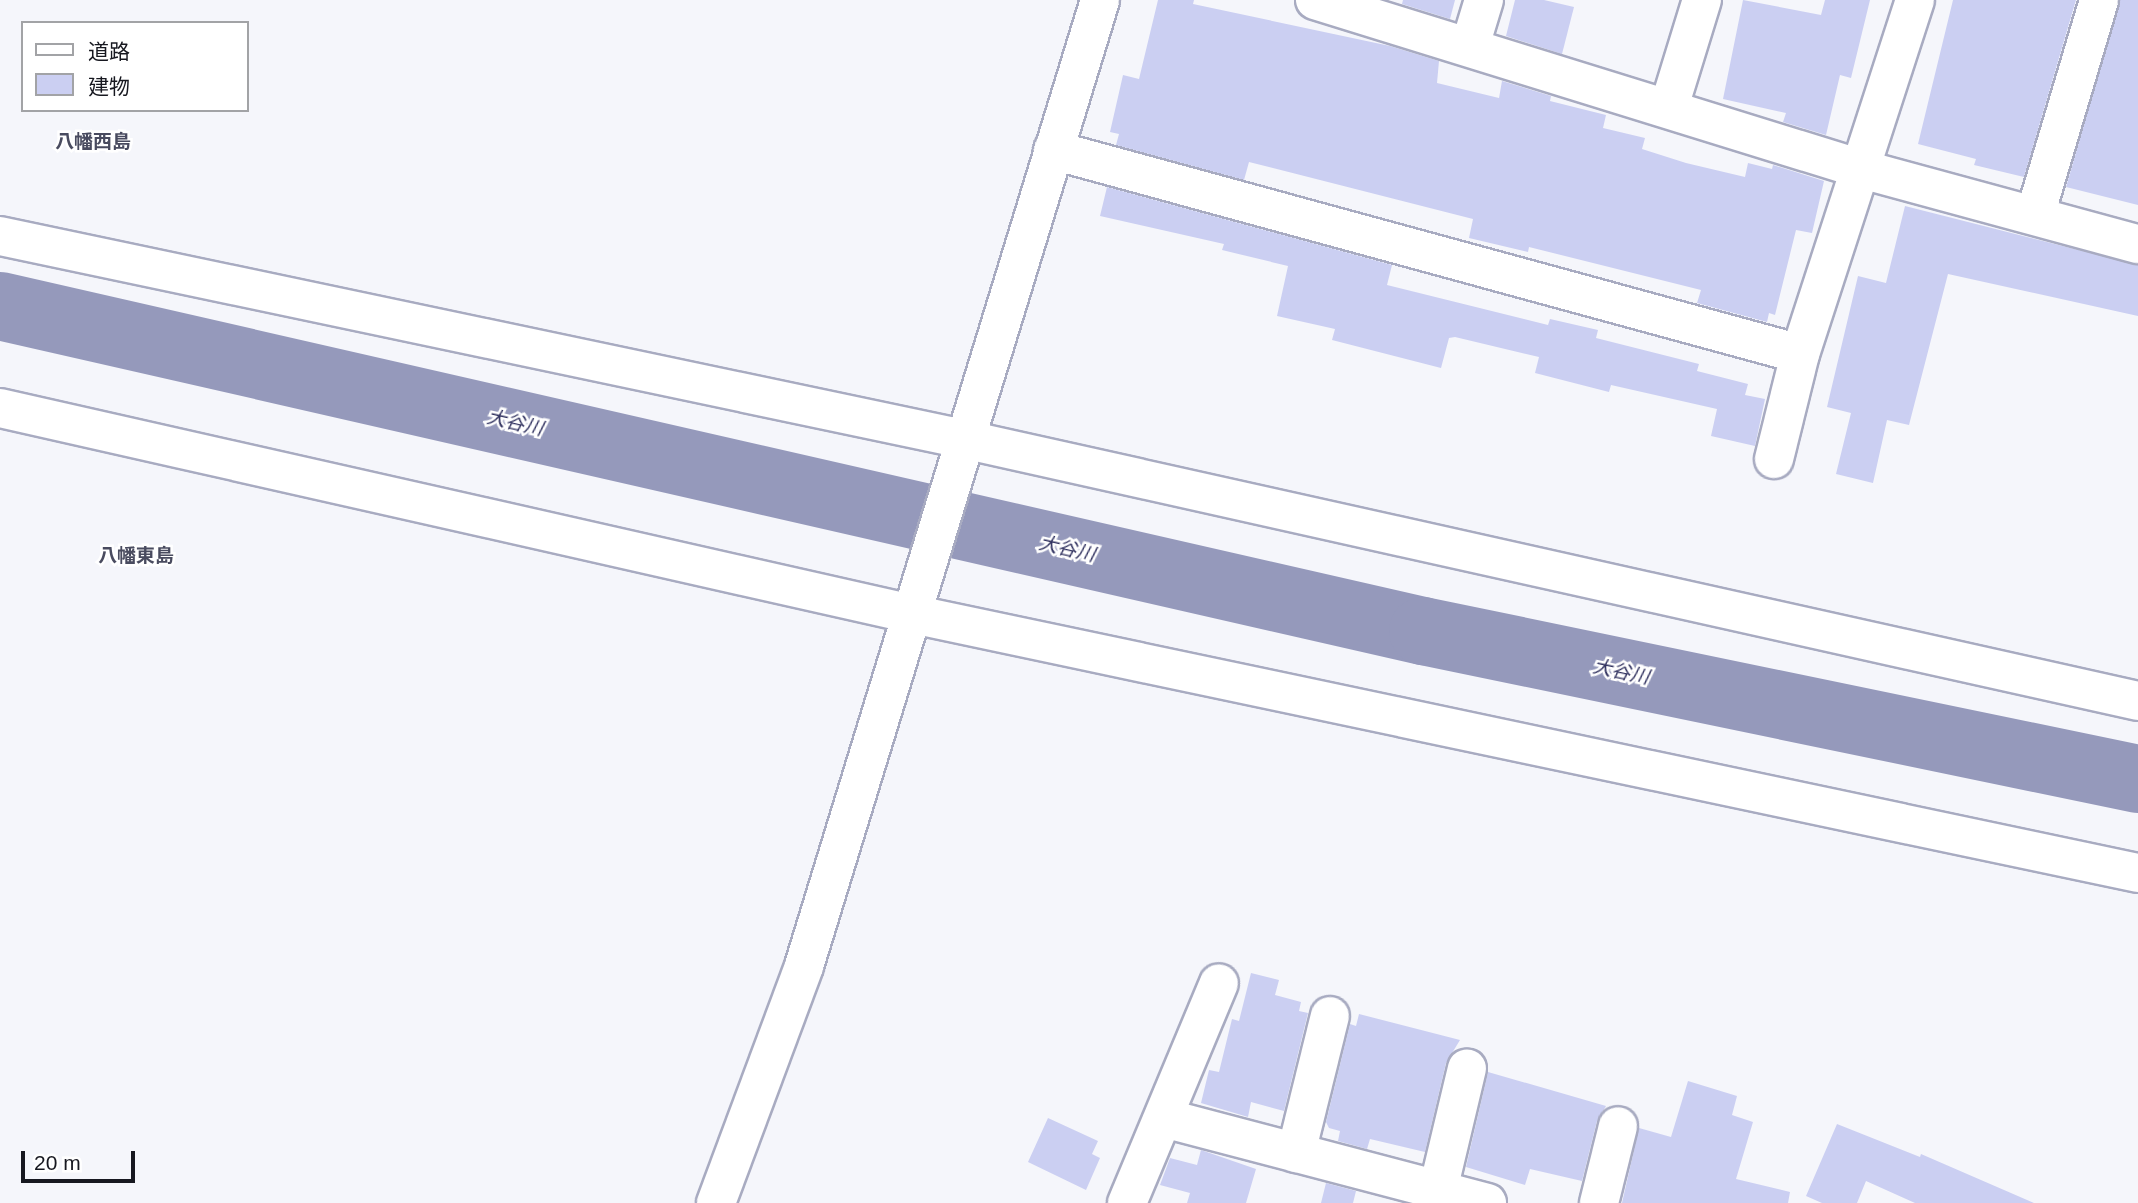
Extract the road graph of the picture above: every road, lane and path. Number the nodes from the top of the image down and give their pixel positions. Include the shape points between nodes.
1 (1100, 0) edge
2 (1315, 0) edge
3 (1484, 0) edge
4 (1702, 0) edge
5 (1915, 0) edge
6 (2099, 0) edge
7 (1470, 47) junction
8 (1669, 107) junction
9 (1053, 150) junction
10 (1861, 169) junction
11 (2035, 215) junction
12 (0, 236) edge
13 (2138, 244) edge
14 (1800, 354) junction
15 (0, 408) edge
16 (960, 449) junction
17 (1773, 459) dead end
18 (913, 609) junction
19 (2138, 701) edge
20 (2138, 873) edge
21 (1219, 983) dead end
22 (1330, 1016) dead end
23 (1466, 1068) dead end
24 (1164, 1118) junction
25 (1618, 1126) dead end
26 (1296, 1153) junction
27 (1438, 1190) junction
28 (716, 1203) edge
29 (1127, 1203) edge
30 (1487, 1203) edge
31 (1599, 1203) edge

1 - 9 street
2 - 7 street
3 - 7 street
4 - 8 street
5 - 10 street
6 - 11 street
7 - 8 street
8 - 10 street
9 - 14 street
9 - 16 street
10 - 11 street
10 - 14 street
11 - 13 street
12 - 16 street
14 - 17 street
15 - 18 street
16 - 18 street
16 - 19 street
18 - 20 street
18 - 28 street via 804,966
21 - 24 street
22 - 26 street
23 - 27 street
24 - 26 street
24 - 29 street
25 - 31 street
26 - 27 street
27 - 30 street

